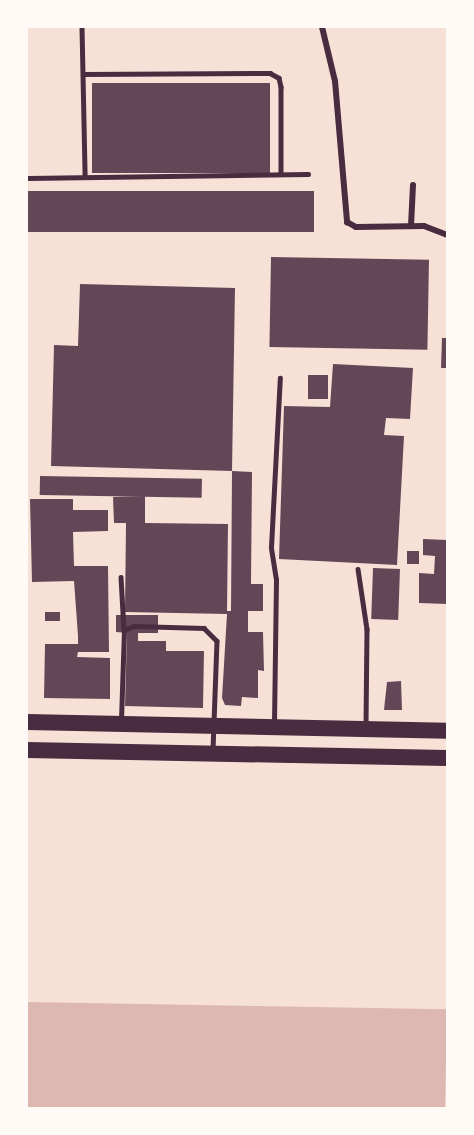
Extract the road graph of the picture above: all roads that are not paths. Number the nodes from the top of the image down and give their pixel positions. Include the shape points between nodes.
1 (82, 27) edge
2 (322, 27) edge
3 (83, 74) junction
4 (281, 174) junction
5 (308, 174) dead end
6 (85, 176) junction
7 (28, 178) edge
8 (413, 185) dead end
9 (411, 226) junction
10 (447, 235) edge
11 (280, 378) dead end
12 (358, 569) dead end
13 (121, 577) dead end
14 (124, 630) junction
15 (27, 722) edge
16 (121, 724) junction
17 (214, 726) junction
18 (274, 728) junction
19 (366, 730) junction
20 (447, 731) edge
21 (27, 750) edge
22 (213, 753) junction
23 (447, 758) edge

1 - 3 lane
2 - 9 street via 335,81 347,222 356,227
3 - 4 lane via 270,73 279,78 281,87
3 - 6 lane
4 - 5 lane
4 - 6 lane
6 - 7 lane
8 - 9 street
9 - 10 street
11 - 18 lane via 272,547 276,580
12 - 19 lane via 367,629
13 - 14 lane
14 - 16 lane
14 - 17 lane via 134,626 212,631 217,641
15 - 16 highway
16 - 17 highway
17 - 18 highway
17 - 22 lane
18 - 19 highway
19 - 20 highway
21 - 22 highway
22 - 23 highway

